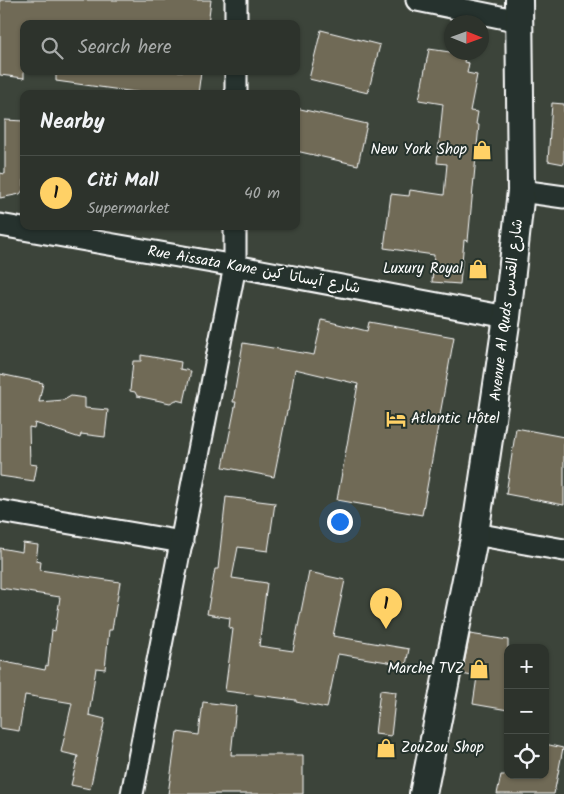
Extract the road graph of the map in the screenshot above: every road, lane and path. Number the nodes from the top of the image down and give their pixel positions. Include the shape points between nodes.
1 (236, 0) edge
2 (417, 0) edge
3 (519, 10) edge
4 (236, 20) edge
5 (236, 75) edge
6 (236, 90) edge
7 (521, 191) junction
8 (564, 197) edge
9 (0, 226) edge
10 (20, 229) edge
11 (24, 230) edge
12 (235, 230) edge
13 (235, 266) junction
14 (507, 317) junction
15 (0, 510) edge
16 (475, 534) junction
17 (182, 542) junction
18 (564, 550) edge
19 (132, 794) edge
20 (423, 794) edge

1 - 4 street
2 - 3 street
3 - 7 street, Avenue Al Quds شارع القدس
5 - 6 street
7 - 8 street
7 - 14 street, Avenue Al Quds شارع القدس
9 - 10 street, Rue Aissata Kane شارع آيساتا كين
11 - 13 street, Rue Aissata Kane شارع آيساتا كين
12 - 13 street
13 - 14 street, Rue Aissata Kane شارع آيساتا كين
13 - 17 street
14 - 16 street, Avenue Al Quds شارع القدس
15 - 17 street
16 - 18 street
16 - 20 street, Avenue Al Quds شارع القدس
17 - 19 street

